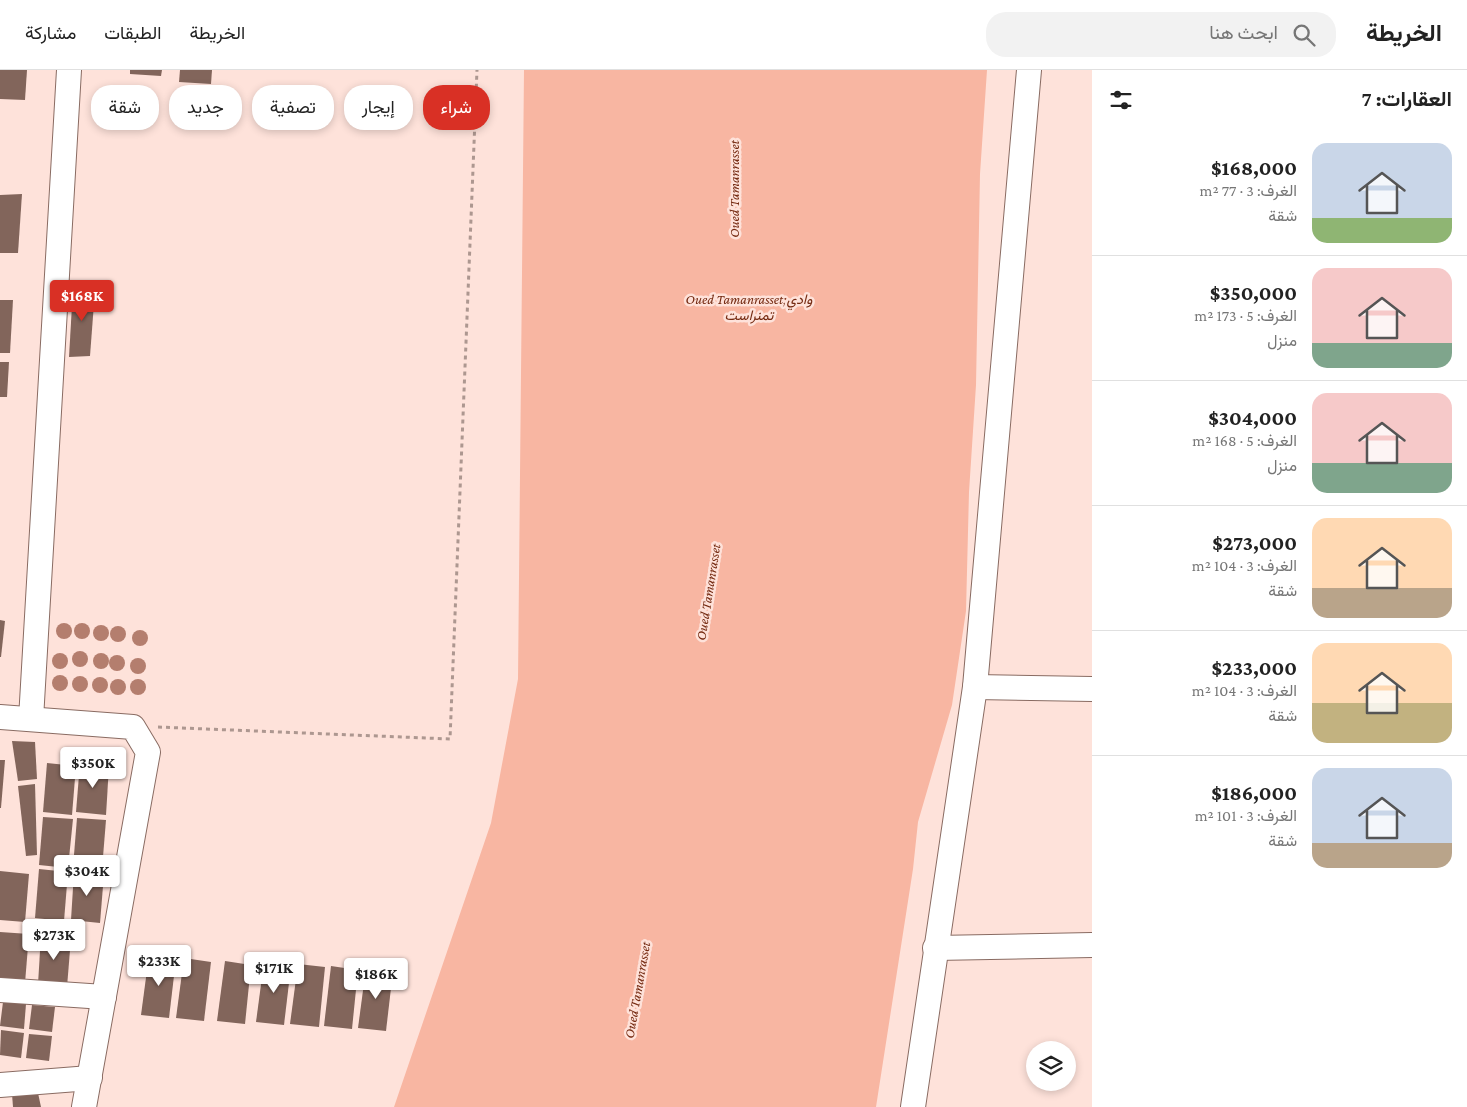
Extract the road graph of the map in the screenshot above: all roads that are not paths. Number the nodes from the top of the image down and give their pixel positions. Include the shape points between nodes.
1 (69, 70) edge
2 (1029, 70) edge
3 (975, 688) junction
4 (1092, 689) edge
5 (0, 717) edge
6 (31, 719) junction
7 (1092, 945) edge
8 (935, 948) junction
9 (0, 990) edge
10 (104, 997) junction
11 (90, 1078) junction
12 (0, 1085) edge
13 (84, 1107) edge
14 (913, 1107) edge

1 - 6 street
2 - 3 street
3 - 4 street
3 - 8 street
5 - 6 street
6 - 10 street via 133,727 148,752
7 - 8 street
8 - 14 street
9 - 10 street
10 - 11 street
11 - 12 street
11 - 13 street

